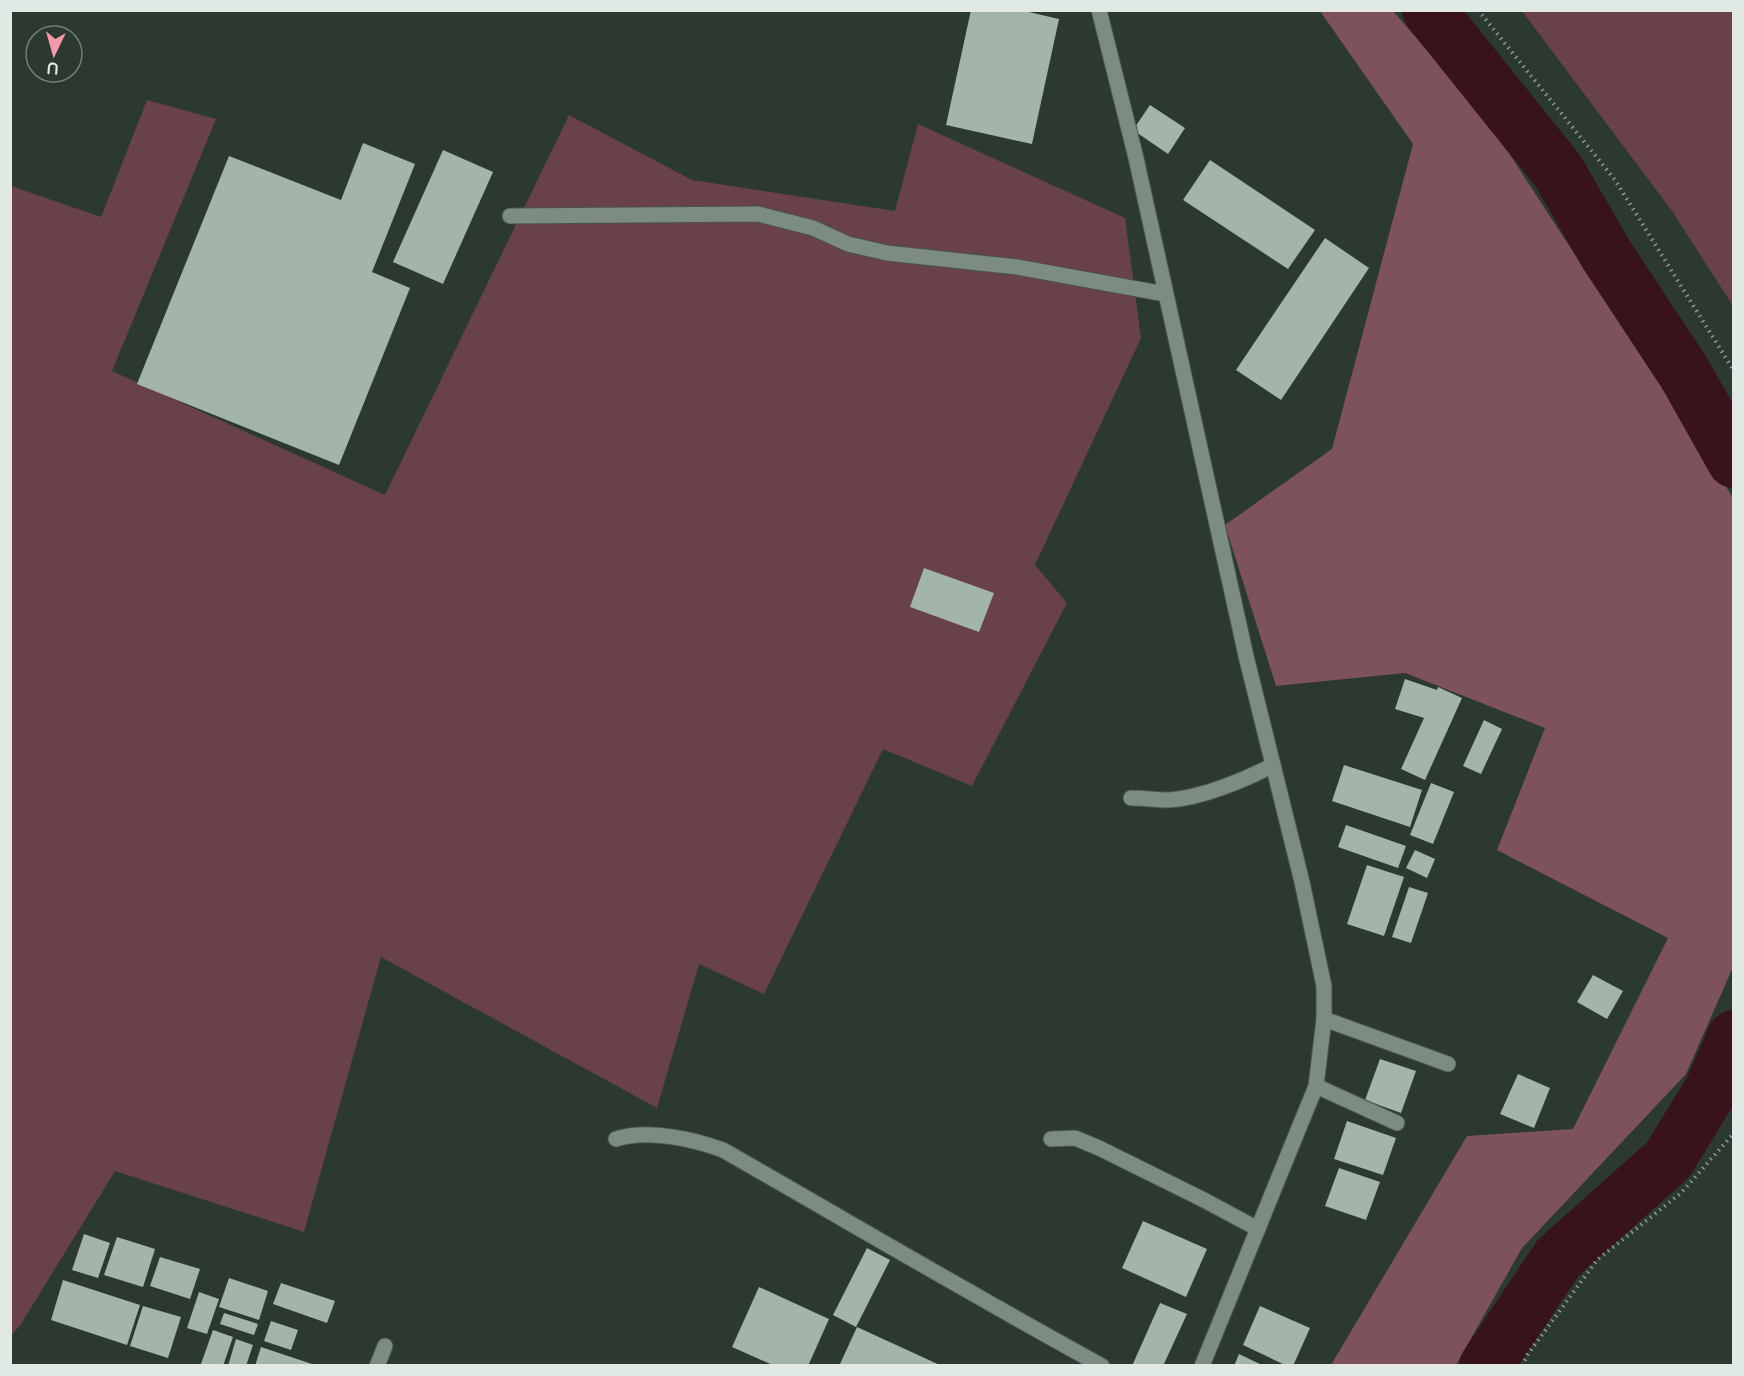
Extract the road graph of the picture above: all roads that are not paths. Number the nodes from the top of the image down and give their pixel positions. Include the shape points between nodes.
1 (1099, 10) edge
2 (510, 216) dead end
3 (1165, 294) junction
4 (1273, 765) junction
5 (1131, 798) dead end
6 (1324, 1019) junction
7 (1448, 1064) dead end
8 (1316, 1086) junction
9 (1397, 1123) dead end
10 (616, 1138) dead end
11 (1050, 1139) dead end
12 (1258, 1228) junction
13 (385, 1346) dead end
14 (377, 1365) edge
15 (1102, 1365) edge
16 (1202, 1365) edge

1 - 3 street
2 - 3 street via 758,214 887,253 1017,267
3 - 4 street
4 - 5 street via 1201,794 1170,800
4 - 6 street via 1324,986
6 - 7 street
6 - 8 street
8 - 9 street
8 - 12 street
10 - 15 street via 666,1137 723,1150
11 - 12 street via 1083,1141
12 - 16 street
13 - 14 street

